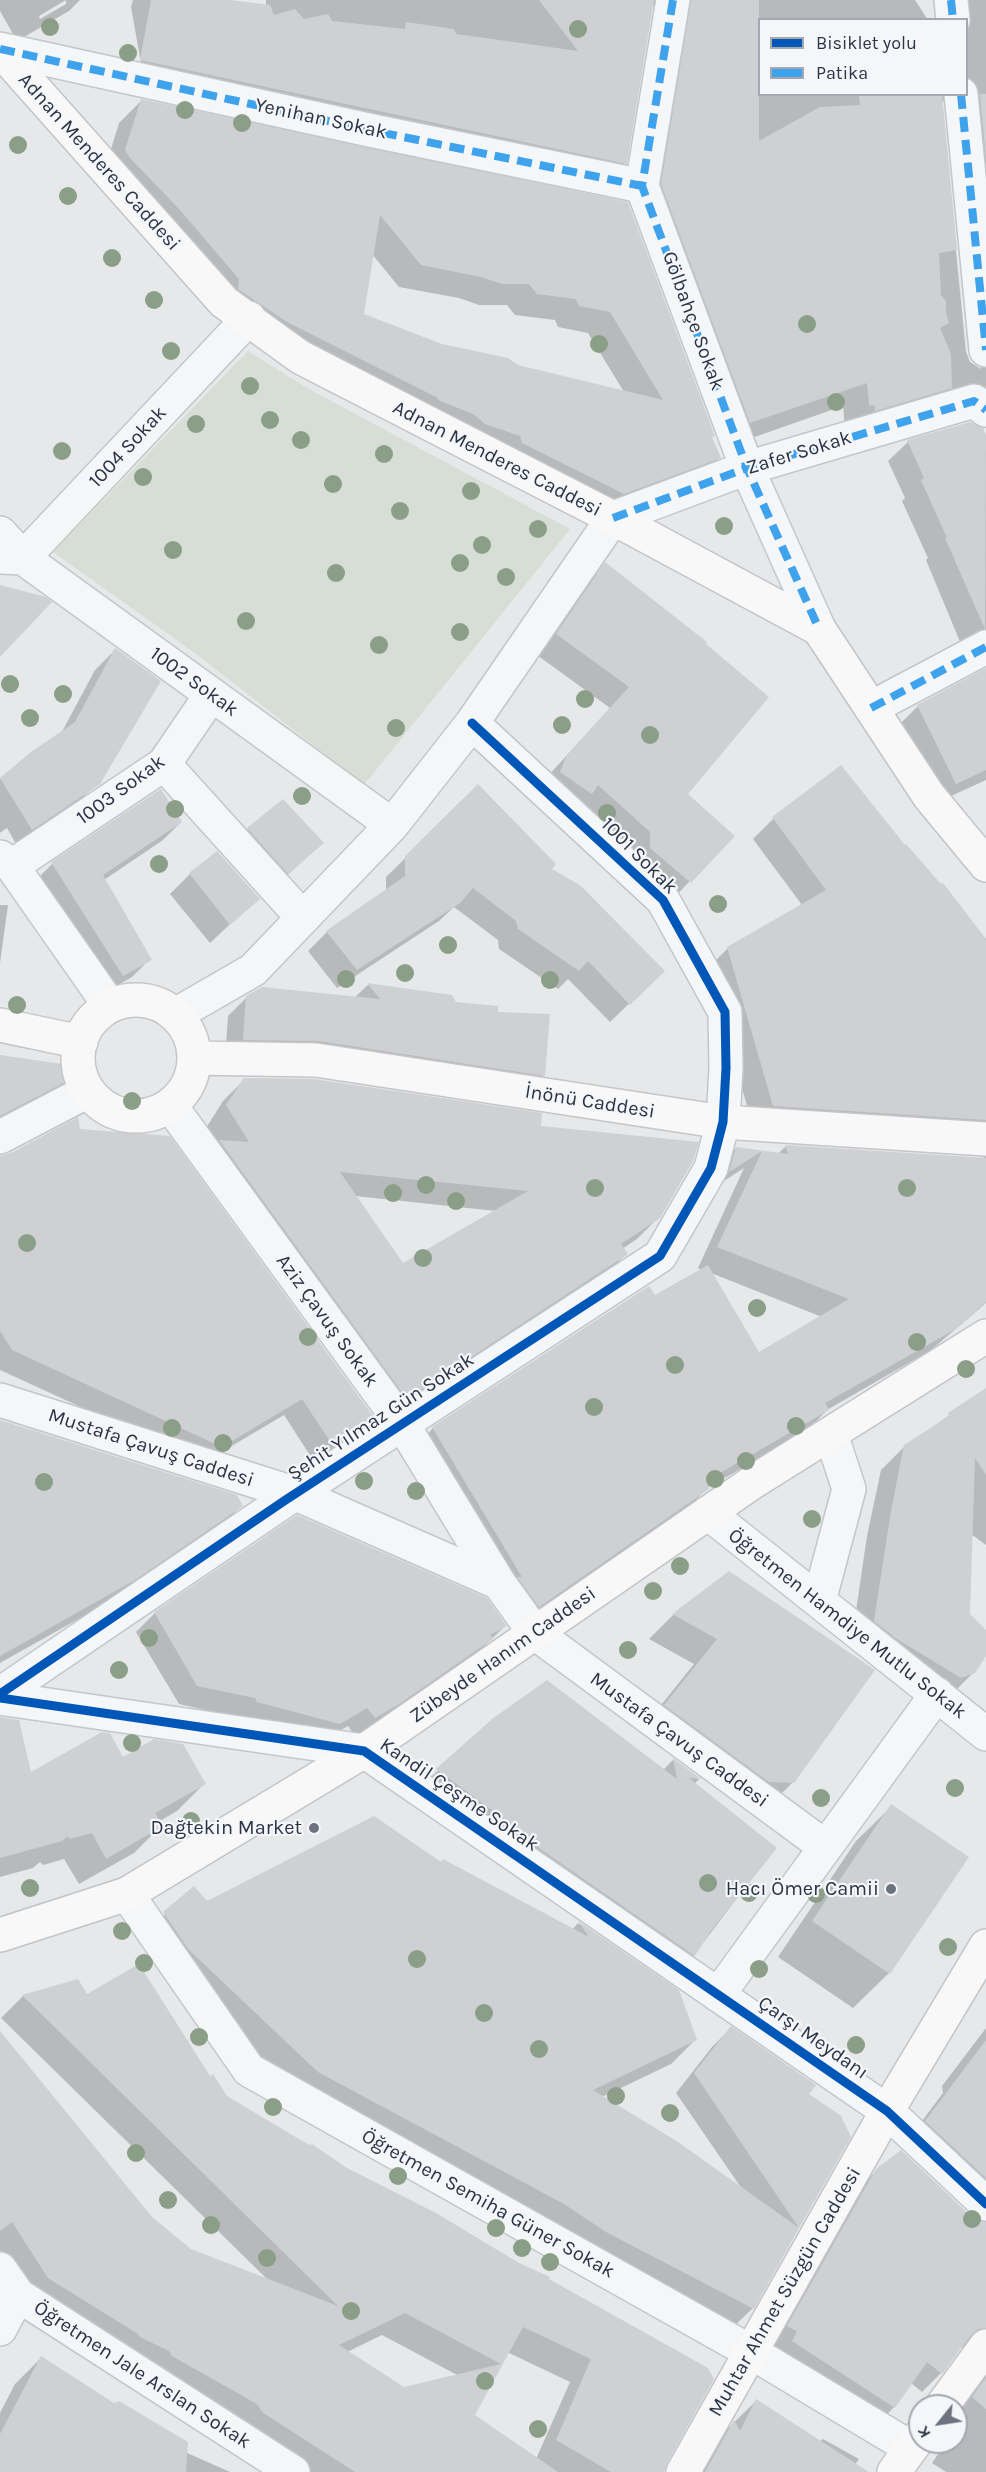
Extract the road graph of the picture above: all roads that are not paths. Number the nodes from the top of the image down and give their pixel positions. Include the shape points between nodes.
1 (673, 0) edge
2 (951, 0) edge
3 (953, 18) edge
4 (0, 49) edge
5 (961, 96) edge
6 (642, 186) junction
7 (249, 318) junction
8 (986, 350) edge
9 (986, 410) edge
10 (747, 468) junction
11 (612, 518) junction
12 (0, 533) edge
13 (11, 557) edge
14 (819, 629) junction
15 (986, 647) edge
16 (211, 695) junction
17 (871, 708) junction
18 (472, 723) junction
19 (164, 764) junction
20 (392, 825) junction
21 (6, 861) edge
22 (986, 865) edge
23 (303, 918) junction
24 (110, 1006) junction
25 (175, 1015) junction
26 (0, 1025) edge
27 (81, 1042) junction
28 (194, 1059) junction
29 (88, 1091) junction
30 (170, 1106) junction
31 (723, 1122) junction
32 (0, 1137) edge
33 (986, 1139) edge
34 (986, 1336) edge
35 (0, 1400) edge
36 (403, 1425) junction
37 (831, 1434) junction
38 (296, 1494) junction
39 (708, 1513) junction
40 (499, 1583) junction
41 (819, 1601) junction
42 (535, 1633) junction
43 (937, 1694) junction
44 (0, 1696) edge
45 (986, 1734) edge
46 (364, 1751) junction
47 (824, 1846) junction
48 (127, 1894) junction
49 (0, 1935) edge
50 (986, 1946) edge
51 (718, 1995) junction
52 (887, 2111) junction
53 (986, 2204) edge
54 (0, 2269) edge
55 (18, 2295) junction
56 (0, 2329) edge
57 (986, 2346) edge
58 (751, 2352) junction
59 (951, 2394) edge
60 (908, 2452) edge
61 (293, 2472) edge
62 (683, 2472) edge

1 - 6 street, Gölbahçe Sokak
2 - 3 street
4 - 6 street, Yenihan Sokak
4 - 7 main road, Adnan Menderes Caddesi via 224,302
5 - 8 street
6 - 10 street, Gölbahçe Sokak
7 - 11 main road, Adnan Menderes Caddesi via 300,357
7 - 13 street, 1004 Sokak
9 - 10 street, Zafer Sokak via 974,401
10 - 11 street, Zafer Sokak
10 - 14 street, Gölbahçe Sokak
11 - 14 main road, Adnan Menderes Caddesi
11 - 18 street
12 - 13 street, 1002 Sokak
13 - 16 street, 1002 Sokak
14 - 17 main road, Adnan Menderes Caddesi
15 - 17 street
16 - 19 street, 1003 Sokak
16 - 20 street, 1002 Sokak
17 - 22 main road, Adnan Menderes Caddesi via 929,796
18 - 20 street
18 - 31 street, 1001 Sokak via 663,900 725,1012
19 - 21 street, 1003 Sokak
19 - 23 street
20 - 23 street
21 - 24 street
23 - 25 street via 253,970
24 - 25 main road via 144,1000
24 - 27 main road via 87,1028
25 - 28 main road via 192,1042
26 - 27 main road
27 - 29 main road via 78,1059
28 - 30 main road via 192,1077
28 - 31 main road, İnönü Caddesi via 316,1060
29 - 30 main road via 117,1113 154,1114
29 - 32 street
30 - 36 street, Aziz Çavuş Sokak
31 - 33 main road, İnönü Caddesi
31 - 36 street, Şehit Yılmaz Gün Sokak via 711,1168 660,1256
34 - 37 main road, Zübeyde Hanım Caddesi
35 - 38 street, Mustafa Çavuş Caddesi
36 - 38 street, Şehit Yılmaz Gün Sokak
36 - 40 street, Aziz Çavuş Sokak
37 - 39 main road, Zübeyde Hanım Caddesi
37 - 41 street via 849,1489
38 - 40 street, Mustafa Çavuş Caddesi
38 - 44 street, Şehit Yılmaz Gün Sokak
39 - 41 street, Öğretmen Hamdiye Mutlu Sokak
39 - 42 main road, Zübeyde Hanım Caddesi
40 - 42 street, Aziz Çavuş Sokak
41 - 43 street, Öğretmen Hamdiye Mutlu Sokak
42 - 46 main road, Zübeyde Hanım Caddesi
42 - 47 street, Mustafa Çavuş Caddesi
43 - 45 street, Öğretmen Hamdiye Mutlu Sokak
43 - 47 street
44 - 46 street, Kandil Çeşme Sokak
46 - 48 main road, Zübeyde Hanım Caddesi
46 - 51 street, Kandil Çeşme Sokak
47 - 51 street
48 - 49 main road, Zübeyde Hanım Caddesi
48 - 58 street, Öğretmen Semiha Güner Sokak via 249,2070
50 - 52 main road
51 - 52 street, Çarşı Meydanı
52 - 53 street, Çarşı Meydanı
52 - 58 main road, Muhtar Ahmet Süzgün Caddesi
54 - 55 street, Öğretmen Jale Arslan Sokak
55 - 56 street
55 - 61 street, Öğretmen Jale Arslan Sokak
57 - 59 main road
58 - 60 street, Öğretmen Semiha Güner Sokak
58 - 62 main road, Muhtar Ahmet Süzgün Caddesi

